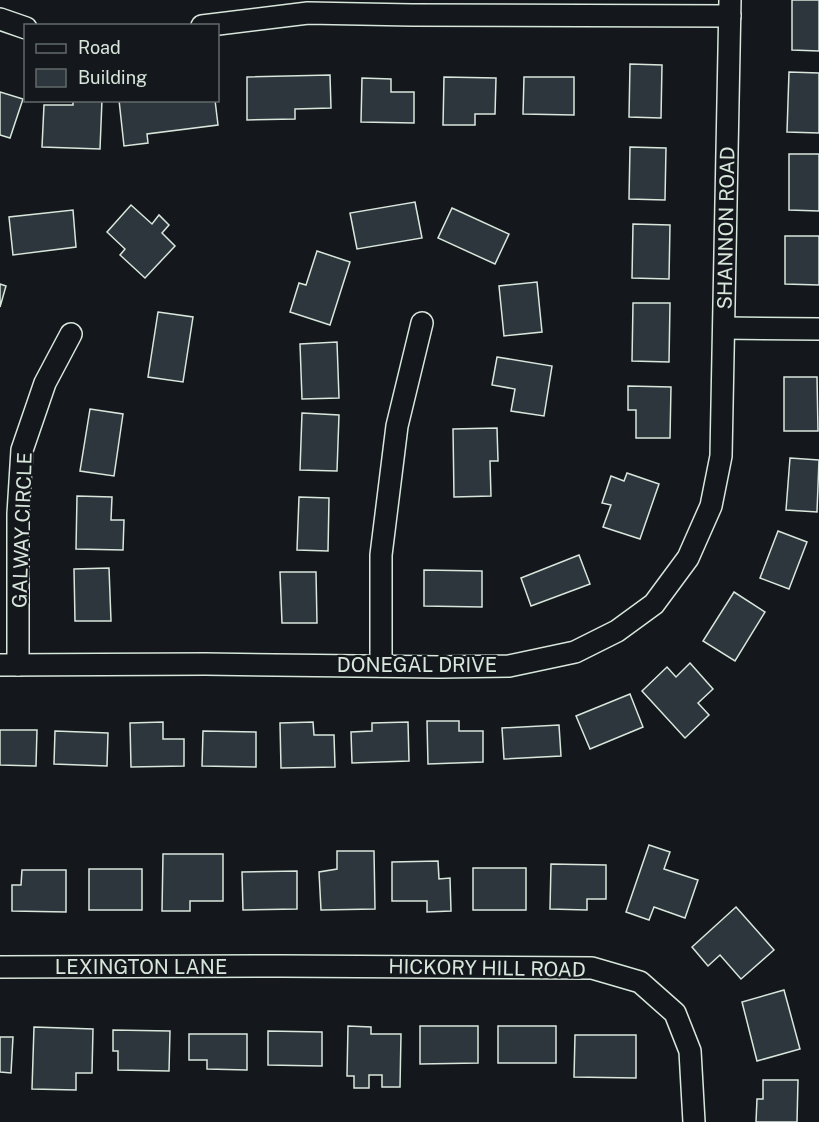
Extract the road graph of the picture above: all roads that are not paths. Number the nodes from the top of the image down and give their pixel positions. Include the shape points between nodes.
1 (730, 8) edge
2 (0, 19) edge
3 (219, 24) edge
4 (24, 27) edge
5 (422, 323) dead end
6 (724, 328) junction
7 (819, 329) edge
8 (71, 334) dead end
9 (721, 456) joint
10 (9, 665) edge
11 (381, 666) junction
12 (282, 966) joint
13 (0, 967) edge
14 (694, 1122) edge

1 - 3 street via 308,14
1 - 6 street, SHANNON ROAD
2 - 4 street
5 - 11 street via 397,426 381,555
6 - 7 street
6 - 9 street, SHANNON ROAD
8 - 10 street, GALWAY CIRCLE via 45,383 22,450
9 - 11 street, DONEGAL DRIVE via 711,506 688,558 654,604 617,631 575,652 509,666
10 - 11 street, DONEGAL DRIVE
12 - 13 street, LEXINGTON LANE
12 - 14 street, HICKORY HILL ROAD via 592,968 640,982 675,1013 690,1051

